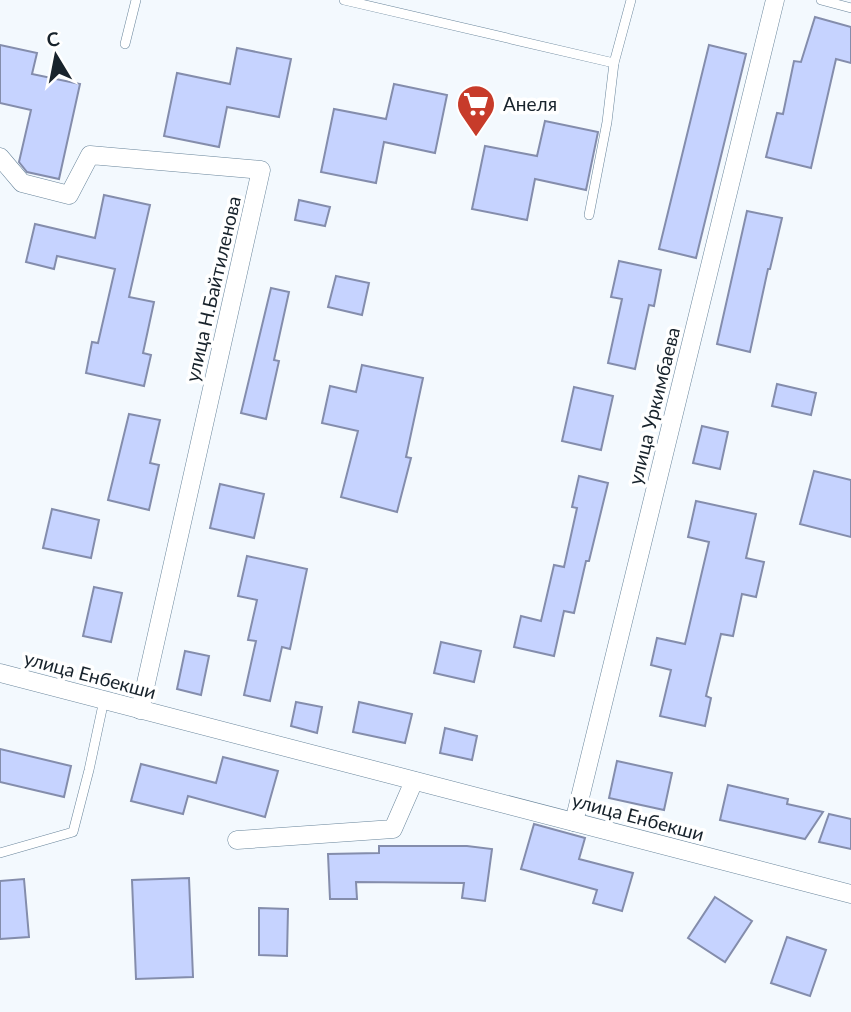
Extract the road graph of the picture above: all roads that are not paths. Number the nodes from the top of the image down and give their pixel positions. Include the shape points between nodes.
1 (136, 0) edge
2 (344, 0) edge
3 (631, 0) edge
4 (775, 0) edge
5 (821, 0) edge
6 (851, 8) edge
7 (125, 44) dead end
8 (614, 63) junction
9 (0, 157) edge
10 (589, 215) dead end
11 (0, 673) edge
12 (104, 700) junction
13 (140, 710) junction
14 (414, 781) junction
15 (574, 822) junction
16 (237, 840) dead end
17 (0, 853) edge
18 (851, 894) edge

1 - 7 lane
2 - 8 lane
3 - 8 lane
4 - 15 street, улица Уркимбаева
5 - 6 lane
8 - 10 lane
9 - 13 street, улица Н.Байтиленова via 22,183 69,195 90,155 261,170
11 - 12 street, улица Енбекши
12 - 13 street, улица Енбекши
12 - 17 lane via 73,832
13 - 14 street, улица Енбекши
14 - 15 street, улица Енбекши
14 - 16 street via 393,829
15 - 18 street, улица Енбекши

